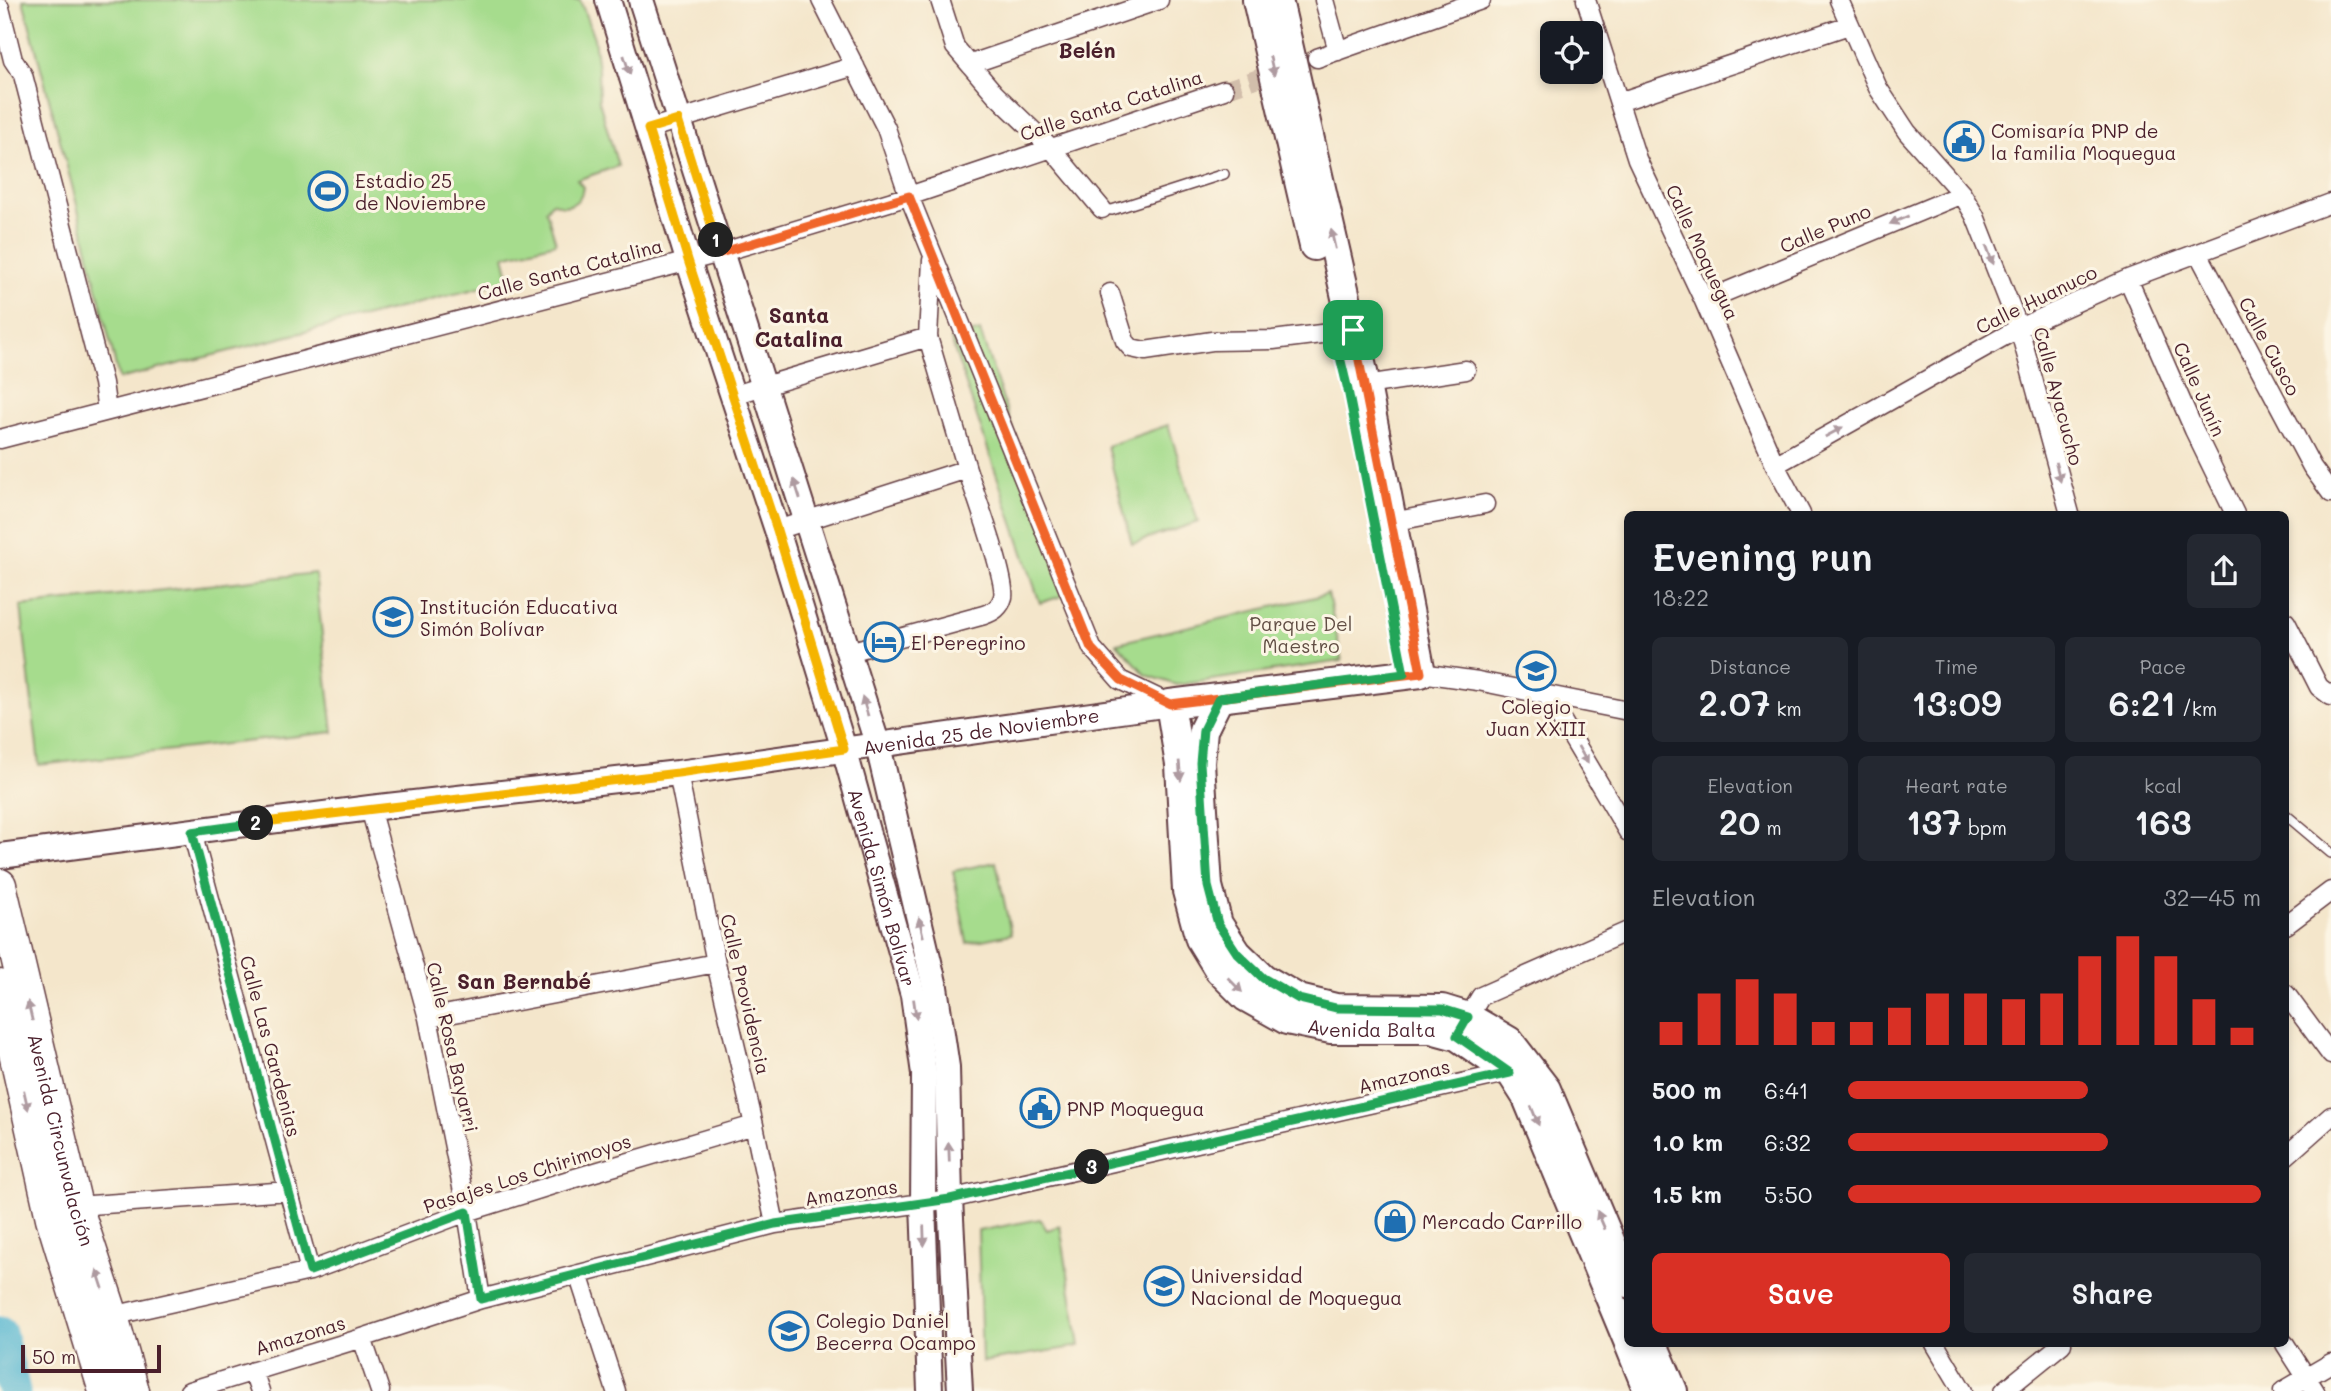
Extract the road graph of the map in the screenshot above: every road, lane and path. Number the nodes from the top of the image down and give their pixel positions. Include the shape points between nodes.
1 (608, 0) edge
2 (821, 0) edge
3 (940, 0) edge
4 (1159, 0) edge
5 (1257, 0) edge
6 (1278, 0) edge
7 (1324, 0) edge
8 (1587, 0) edge
9 (1839, 0) edge
10 (1854, 0) edge
11 (1469, 2) edge
12 (0, 8) edge
13 (643, 8) edge
14 (615, 25) junction
15 (1849, 25) junction
16 (1338, 51) junction
17 (1317, 58) tunnel mouth
18 (6, 63) edge
19 (971, 64) junction
20 (855, 66) junction
21 (1224, 90) tunnel mouth
22 (1619, 102) junction
23 (678, 120) junction
24 (648, 129) junction
25 (1050, 147) junction
26 (1224, 174) dead end
27 (1962, 194) junction
28 (909, 196) junction
29 (2331, 203) edge
30 (1102, 209) joint
31 (720, 253) junction
32 (2198, 253) junction
33 (933, 254) junction
34 (688, 260) junction
35 (2128, 279) junction
36 (1110, 293) dead end
37 (1704, 301) junction
38 (2019, 328) junction
39 (1344, 331) junction
40 (928, 337) junction
41 (1466, 370) dead end
42 (1366, 385) junction
43 (764, 386) junction
44 (734, 395) junction
45 (107, 411) junction
46 (0, 439) edge
47 (1774, 465) junction
48 (967, 469) junction
49 (2331, 493) edge
50 (1485, 504) dead end
51 (1799, 511) edge
52 (2065, 511) edge
53 (2234, 511) edge
54 (807, 520) junction
55 (1392, 522) junction
56 (777, 530) junction
57 (2291, 647) edge
58 (849, 652) junction
59 (1412, 674) junction
60 (1548, 696) junction
61 (2331, 696) edge
62 (1219, 698) junction
63 (1170, 704) junction
64 (1624, 710) edge
65 (878, 746) junction
66 (844, 749) junction
67 (678, 773) junction
68 (370, 808) junction
69 (2289, 818) edge
70 (1624, 825) edge
71 (192, 832) junction
72 (2331, 853) edge
73 (0, 856) edge
74 (0, 886) edge
75 (2331, 891) edge
76 (2289, 923) edge
77 (1624, 933) edge
78 (716, 962) junction
79 (0, 986) edge
80 (2289, 998) edge
81 (428, 1018) junction
82 (1462, 1026) junction
83 (2331, 1055) edge
84 (1519, 1069) junction
85 (2331, 1116) edge
86 (754, 1125) junction
87 (2289, 1153) edge
88 (289, 1192) junction
89 (950, 1199) junction
90 (923, 1203) junction
91 (76, 1206) junction
92 (467, 1212) junction
93 (775, 1224) junction
94 (310, 1271) junction
95 (578, 1274) junction
96 (1624, 1274) edge
97 (481, 1299) junction
98 (112, 1316) junction
99 (1624, 1333) edge
100 (362, 1338) junction
101 (1630, 1347) edge
102 (1653, 1347) edge
103 (1937, 1347) edge
104 (2058, 1347) edge
105 (2287, 1347) edge
106 (2331, 1363) edge
107 (253, 1371) junction
108 (2311, 1384) edge
109 (1654, 1388) edge
110 (105, 1391) edge
111 (133, 1391) edge
112 (189, 1391) edge
113 (260, 1391) edge
114 (380, 1391) edge
115 (616, 1391) edge
116 (930, 1391) edge
117 (960, 1391) edge
118 (1964, 1391) edge
119 (2004, 1391) edge
120 (2283, 1391) edge

1 - 14 main road, Avenida Simón Bolívar
2 - 20 street
3 - 19 street via 955,47
4 - 19 street
5 -> 39 main road
39 -> 6 main road
7 - 16 street
8 - 22 street, Calle Moquegua
9 - 15 street, Calle Ayacucho
10 - 15 street
11 - 16 street
12 - 18 street
13 - 14 main road
13 - 23 main road, Avenida Simón Bolívar
14 -> 24 main road, Avenida Simón Bolívar
15 - 22 street
15 - 27 street, Calle Ayacucho via 1878,88 1908,132
16 - 17 street
18 - 45 street via 23,75
19 - 25 street
20 - 23 street
20 - 28 street via 886,128
21 - 25 street, Calle Santa Catalina
22 - 37 street, Calle Moquegua via 1637,159
23 - 24 street
23 - 31 main road, Avenida Simón Bolívar
24 - 34 main road, Avenida Simón Bolívar
25 - 28 street, Calle Santa Catalina
25 - 30 street
26 - 30 lane via 1112,210
27 -> 37 street, Calle Puno
27 -> 38 street, Calle Ayacucho
28 - 31 street, Calle Santa Catalina
28 - 33 street
29 - 32 street, Calle Huanuco
31 - 34 street, Calle Santa Catalina
31 - 43 main road, Avenida Simón Bolívar
32 - 35 street, Calle Huanuco
32 - 49 street, Calle Cusco via 2312,467
33 - 40 street
33 - 63 street via 1091,648 1121,680
34 - 44 main road, Avenida Simón Bolívar
34 - 45 street, Calle Santa Catalina
35 - 38 street, Calle Huanuco
35 - 53 street, Calle Junín
36 - 39 street via 1125,341 1131,348 1145,351
37 - 47 street, Calle Moquegua
47 -> 38 street, Calle Huanuco
38 -> 52 street, Calle Ayacucho
39 - 42 main road
39 - 59 main road via 1348,390
40 - 43 street
40 - 48 street
41 - 42 street
42 - 55 main road
43 - 44 street
54 -> 43 main road, Avenida Simón Bolívar
44 - 56 main road, Avenida Simón Bolívar
45 - 46 street, Calle Santa Catalina
47 - 51 street, Calle Moquegua
48 - 54 street
48 - 58 street via 995,556 1004,595 1000,604 984,615
50 - 55 street
54 - 56 street
54 - 58 main road, Avenida Simón Bolívar
55 - 59 main road
56 - 66 main road, Avenida Simón Bolívar
57 - 61 street via 2319,687
65 -> 58 main road, Avenida Simón Bolívar
59 - 60 street via 1478,681
59 - 62 main road, Avenida 25 de Noviembre
60 - 64 street
60 -> 70 street
62 - 63 main road, Avenida 25 de Noviembre
62 - 82 main road, Avenida Balta via 1203,730 1200,763 1208,886 1218,924 1237,953 1263,978 1299,999 1336,1008 1442,1009
63 - 65 main road, Avenida 25 de Noviembre
63 -> 82 main road, Avenida Balta via 1180,765 1187,891 1200,939 1219,970 1247,997 1287,1020 1331,1029
65 - 66 main road, Avenida 25 de Noviembre
89 -> 65 main road, Avenida Simón Bolívar via 947,1067 935,987
66 - 67 main road, Avenida 25 de Noviembre
66 -> 90 main road, Avenida Simón Bolívar via 913,995 924,1074
67 - 68 main road, Avenida 25 de Noviembre
67 - 78 street, Calle Providencia
68 - 71 main road, Avenida 25 de Noviembre
68 - 81 street, Calle Rosa Bayarri
69 - 72 lane
71 - 73 main road, Avenida 25 de Noviembre
71 - 88 street, Calle Las Gardenias
91 -> 74 highway, Avenida Circunvalación
75 - 76 street
77 - 82 street via 1481,996
78 - 81 street
78 - 86 street, Calle Providencia
79 -> 110 highway, Avenida Circunvalación via 52,1217
80 - 83 street
81 - 92 street, Calle Rosa Bayarri
82 - 84 main road, Avenida Balta via 1508,1041
84 - 89 street, Amazonas
96 -> 84 main road, Avenida Balta via 1546,1089
84 -> 99 main road, Avenida Balta
85 - 87 street
86 - 92 street, Pasajes Los Chirimoyos
86 - 93 street, Calle Providencia
88 - 91 street
88 - 94 street, Calle Las Gardenias
89 - 90 street, Amazonas
89 - 117 main road, Avenida Simón Bolívar
90 - 93 street, Amazonas
90 -> 116 main road, Avenida Simón Bolívar
98 -> 91 highway, Avenida Circunvalación
92 - 94 street, Pasajes Los Chirimoyos
92 - 97 street, Calle Rosa Bayarri
93 - 95 street, Amazonas
94 - 98 street, Pasajes Los Chirimoyos
95 - 97 street, Amazonas
95 - 115 street
97 - 100 street, Amazonas
98 - 111 highway, Avenida Circunvalación
100 - 107 street, Amazonas
100 - 114 street
101 - 109 main road, Avenida Balta
102 - 109 main road, Avenida Balta
103 - 118 street
104 - 119 street
105 - 108 street
106 - 108 street
107 - 112 street, Amazonas
107 - 113 street
108 - 120 street

